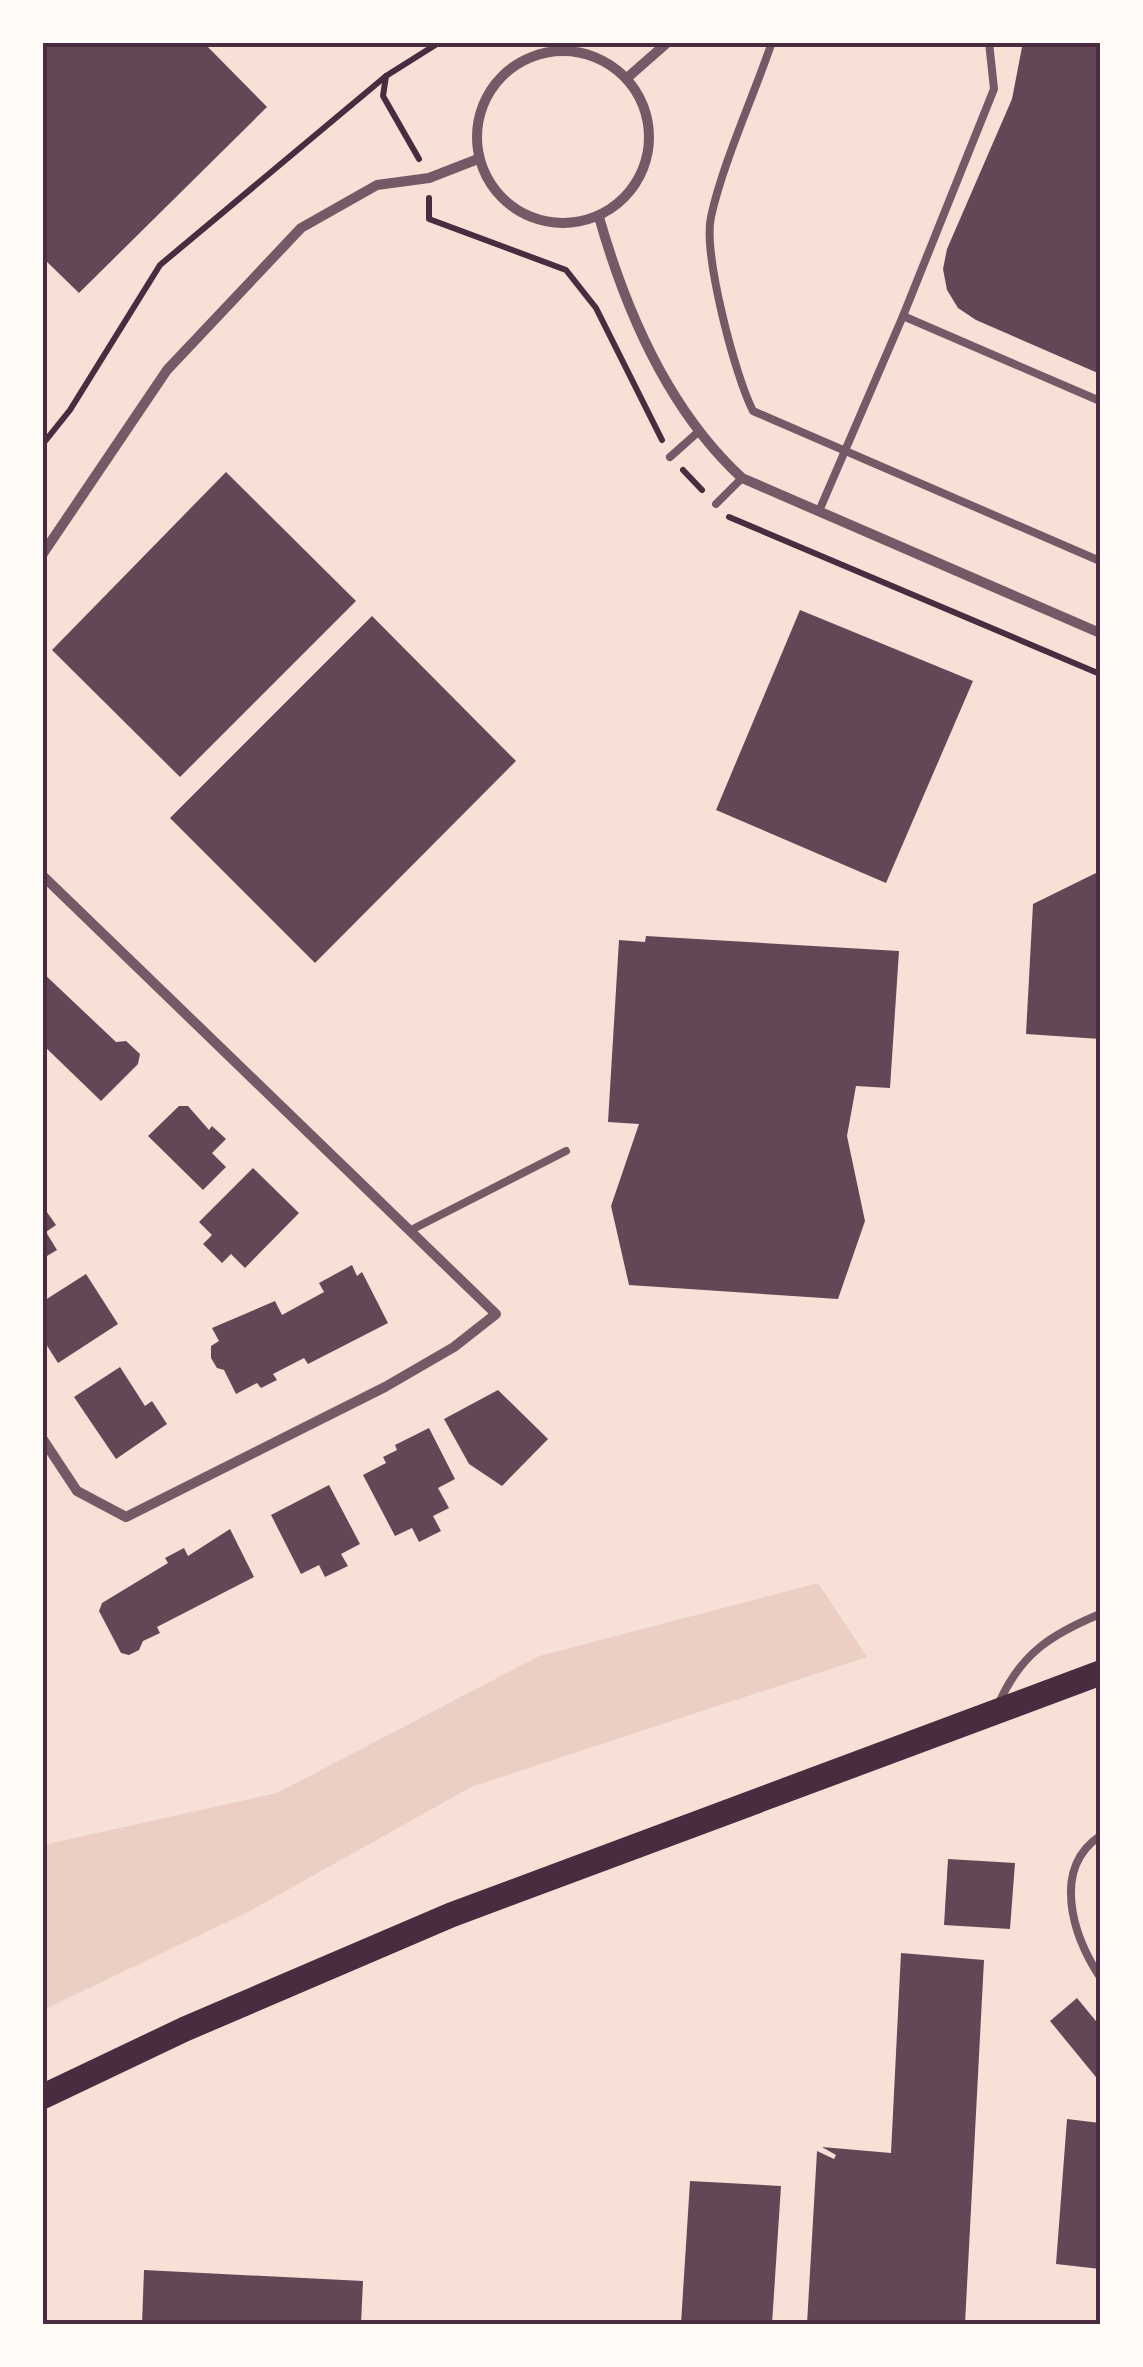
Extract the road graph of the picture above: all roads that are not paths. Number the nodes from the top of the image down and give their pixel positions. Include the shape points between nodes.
1 (522, 42) edge
2 (668, 42) edge
3 (772, 42) edge
4 (989, 42) edge
5 (530, 57) junction
6 (627, 78) junction
7 (478, 159) junction
8 (598, 217) junction
9 (904, 316) junction
10 (1100, 401) edge
11 (696, 433) junction
12 (844, 453) junction
13 (670, 457) road end
14 (742, 478) junction
15 (716, 504) road end
16 (819, 511) junction
17 (42, 555) edge
18 (1100, 561) edge
19 (1100, 633) edge
20 (42, 876) edge
21 (566, 1151) dead end
22 (411, 1230) junction
23 (42, 1438) edge
24 (1100, 1614) edge
25 (1100, 1674) edge
26 (994, 1715) junction
27 (1100, 1836) edge
28 (1100, 1977) edge
29 (42, 2096) edge

1 - 5 street
2 - 6 street
3 - 12 lane via 710,220 719,296 738,381 753,411
4 - 9 lane via 994,89
5 - 6 street via 573,51 600,58
5 - 7 street via 488,93 476,126
6 - 8 street via 649,128 647,160 630,194
7 - 8 street via 496,194 527,216 563,224
7 - 17 street via 430,178 377,185 301,228 166,370
8 - 11 street via 618,282
9 - 10 lane
9 - 12 lane
11 - 13 lane
11 - 14 street
12 - 16 lane
12 - 18 lane
14 - 15 lane
14 - 16 street
16 - 19 street
20 - 22 street
21 - 22 lane
22 - 23 street via 496,1314 454,1348 126,1518 77,1492
24 - 26 lane via 1035,1649 1012,1672
25 - 26 main road
26 - 29 main road via 451,1916
27 - 28 lane via 1076,1859 1069,1894 1084,1952

